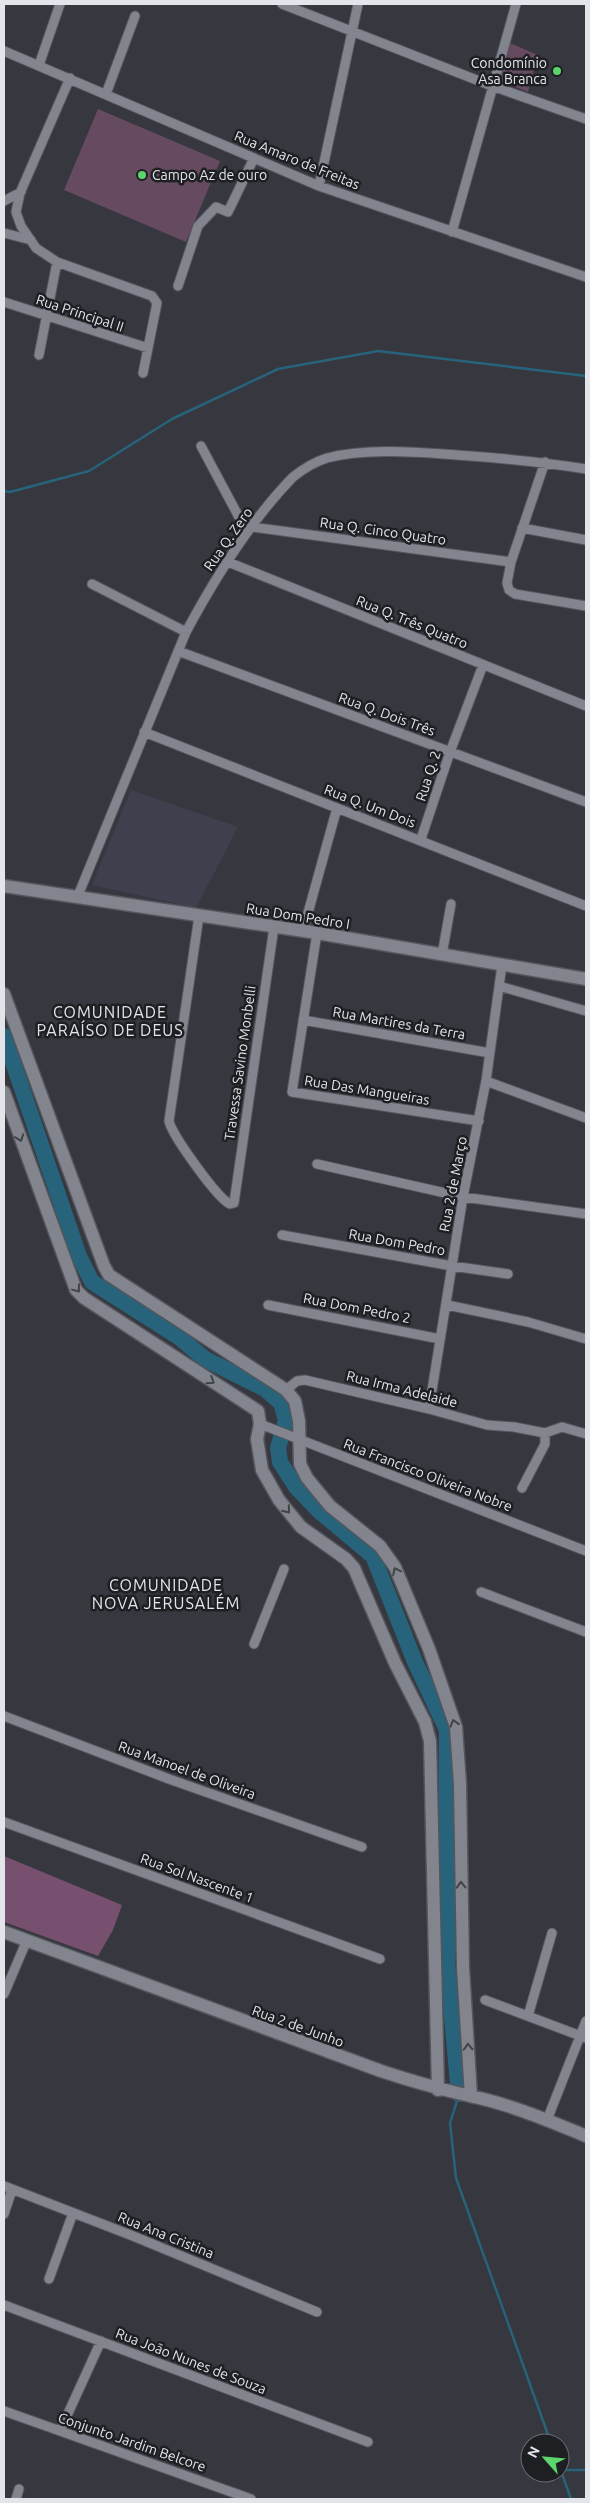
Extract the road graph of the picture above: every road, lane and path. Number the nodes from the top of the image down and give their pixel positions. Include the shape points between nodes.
1 (60, 4) edge
2 (282, 4) edge
3 (358, 4) edge
4 (516, 4) edge
5 (135, 16) dead end
6 (352, 31) junction
7 (4, 51) edge
8 (39, 65) junction
9 (70, 78) junction
10 (492, 86) junction
11 (106, 94) junction
12 (586, 119) edge
13 (254, 158) junction
14 (319, 186) junction
15 (21, 192) junction
16 (4, 201) edge
17 (452, 232) junction
18 (4, 233) edge
19 (31, 240) junction
20 (57, 262) junction
21 (586, 277) edge
22 (178, 286) dead end
23 (4, 302) edge
24 (46, 317) junction
25 (148, 348) junction
26 (39, 355) dead end
27 (143, 373) dead end
28 (201, 446) dead end
29 (546, 462) junction
30 (586, 469) edge
31 (251, 528) junction
32 (522, 528) junction
33 (586, 540) edge
34 (228, 562) junction
35 (510, 562) junction
36 (92, 584) dead end
37 (586, 606) edge
38 (186, 632) junction
39 (178, 651) junction
40 (482, 665) junction
41 (586, 706) edge
42 (144, 732) junction
43 (450, 752) junction
44 (586, 802) edge
45 (337, 808) junction
46 (421, 839) junction
47 (4, 886) edge
48 (77, 898) junction
49 (450, 904) dead end
50 (586, 906) edge
51 (199, 916) junction
52 (274, 927) junction
53 (303, 931) junction
54 (317, 933) junction
55 (442, 955) junction
56 (502, 965) junction
57 (586, 978) edge
58 (500, 986) junction
59 (4, 994) edge
60 (586, 1011) edge
61 (303, 1020) junction
62 (490, 1052) junction
63 (486, 1081) junction
64 (4, 1092) edge
65 (586, 1118) edge
66 (479, 1121) junction
67 (317, 1164) dead end
68 (463, 1197) junction
69 (586, 1214) edge
70 (282, 1234) dead end
71 (452, 1266) junction
72 (508, 1274) dead end
73 (268, 1305) dead end
74 (447, 1305) junction
75 (440, 1339) junction
76 (586, 1339) edge
77 (286, 1390) junction
78 (429, 1408) junction
79 (260, 1424) dead end
80 (545, 1433) junction
81 (586, 1434) edge
82 (294, 1438) junction
83 (522, 1488) dead end
84 (586, 1551) edge
85 (284, 1569) dead end
86 (481, 1592) dead end
87 (586, 1632) edge
88 (254, 1644) dead end
89 (4, 1716) edge
90 (4, 1822) edge
91 (362, 1847) dead end
92 (4, 1932) edge
93 (552, 1933) dead end
94 (27, 1940) junction
95 (380, 1959) dead end
96 (4, 1994) edge
97 (484, 2000) dead end
98 (528, 2016) junction
99 (586, 2021) edge
100 (583, 2037) edge
101 (438, 2090) junction
102 (471, 2096) junction
103 (547, 2120) junction
104 (586, 2136) edge
105 (8, 2188) edge
106 (73, 2213) junction
107 (4, 2214) edge
108 (49, 2279) dead end
109 (4, 2305) edge
110 (317, 2312) dead end
111 (101, 2341) junction
112 (4, 2411) edge
113 (60, 2431) junction
114 (368, 2442) dead end
115 (20, 2489) dead end
116 (16, 2499) edge
117 (251, 2499) edge

1 - 8 street
2 - 6 street
3 - 6 street
4 - 10 street
5 - 11 street
6 - 10 street
6 - 14 street
7 - 8 street, Rua Amaro de Freitas
8 - 9 street, Rua Amaro de Freitas
9 - 11 street, Rua Amaro de Freitas
9 - 15 street
10 - 12 street
10 - 17 street
11 - 13 street, Rua Amaro de Freitas
13 - 14 street, Rua Amaro de Freitas
13 - 22 street via 228,212 216,207 198,226
14 - 17 street, Rua Amaro de Freitas
15 - 16 street
15 - 19 street via 16,212
17 - 21 street, Rua Amaro de Freitas
18 - 19 street
19 - 20 street via 36,248
20 - 24 street
20 - 25 street via 152,296 157,303
23 - 24 street, Rua Principal II
24 - 25 street, Rua Principal II
24 - 26 street
25 - 27 street
28 - 31 street via 237,513
29 - 30 street, Rua Q. Zero
29 - 31 street, Rua Q. Zero via 412,452 326,458 293,477
29 - 32 street
31 - 34 street, Rua Q. Zero
31 - 35 street, Rua Q. Cinco Quatro
32 - 33 street
32 - 35 street
34 - 38 street, Rua Q. Zero
34 - 40 street, Rua Q. Três Quatro
35 - 37 street via 506,583 511,592
36 - 38 street
38 - 39 street, Rua Q. Zero
39 - 42 street, Rua Q. Zero
39 - 43 street, Rua Q. Dois Três
40 - 41 street, Rua Q. Três Quatro
40 - 43 street, Rua Q. 2
42 - 45 street, Rua Q. Um Dois
42 - 48 street, Rua Q. Zero
43 - 44 street, Rua Q. Dois Três
43 - 46 street, Rua Q. 2
45 - 46 street, Rua Q. Um Dois
45 - 53 street
46 - 50 street, Rua Q. Um Dois
47 - 48 street, Rua Dom Pedro I
48 - 51 street, Rua Dom Pedro I
49 - 55 street
51 - 52 street, Rua Dom Pedro I
51 - 52 street, Travessa Savino Monbelli via 169,1121 210,1186 230,1204 234,1203
52 - 53 street, Rua Dom Pedro I
53 - 54 street, Rua Dom Pedro I
54 - 55 street, Rua Dom Pedro I
54 - 61 street, Rua Das Mangueiras
55 - 56 street, Rua Dom Pedro I
56 - 57 street, Rua Dom Pedro I
56 - 58 street, Rua 2 de Março
58 - 60 street
58 - 62 street, Rua 2 de Março
59 - 77 street via 109,1275
61 - 62 street, Rua Martires da Terra
61 - 66 street, Rua Das Mangueiras via 292,1092
62 - 63 street, Rua 2 de Março
63 - 65 street
63 - 66 street, Rua 2 de Março
64 -> 101 street via 76,1290 258,1411 257,1440 262,1470 279,1500 301,1528 354,1568 395,1663 425,1722 430,1741
66 - 68 street, Rua 2 de Março
67 - 68 street
68 - 69 street
68 - 71 street, Rua 2 de Março
70 - 71 street, Rua Dom Pedro
71 - 72 street, Rua Dom Pedro
71 - 74 street, Rua 2 de Março
73 - 75 street, Rua Dom Pedro 2
74 - 75 street, Rua 2 de Março
74 - 76 street via 528,1322
75 - 78 street, Rua 2 de Março
77 - 78 street, Rua Irma Adelaide via 297,1381 305,1380
77 - 82 street via 295,1402 299,1421
78 - 80 street, Rua Irma Adelaide via 486,1425
79 - 82 street, Rua Francisco Oliveira Nobre
80 - 81 street via 562,1427
80 - 83 street via 545,1444
82 - 84 street, Rua Francisco Oliveira Nobre
102 -> 82 street via 463,1968 456,1726 395,1567 380,1546 330,1506 316,1490 300,1464
85 - 88 street
86 - 87 street
89 - 91 street, Rua Manoel de Oliveira
90 - 95 street, Rua Sol Nascente 1
92 - 94 street, Rua 2 de Junho
93 - 98 street
94 - 96 street
94 - 101 street, Rua 2 de Junho via 267,2031
97 - 98 street
98 - 100 street
99 - 100 street
100 - 103 street
101 - 102 street, Rua 2 de Junho
102 - 103 street, Rua 2 de Junho
103 - 104 street, Rua 2 de Junho
105 - 106 street, Rua Ana Cristina
105 - 107 street
106 - 108 street
106 - 110 street, Rua Ana Cristina
109 - 111 street, Rua João Nunes de Souza
111 - 113 street
111 - 114 street, Rua João Nunes de Souza
112 - 113 street, Conjunto Jardim Belcore
113 - 117 street, Conjunto Jardim Belcore
115 - 116 street

